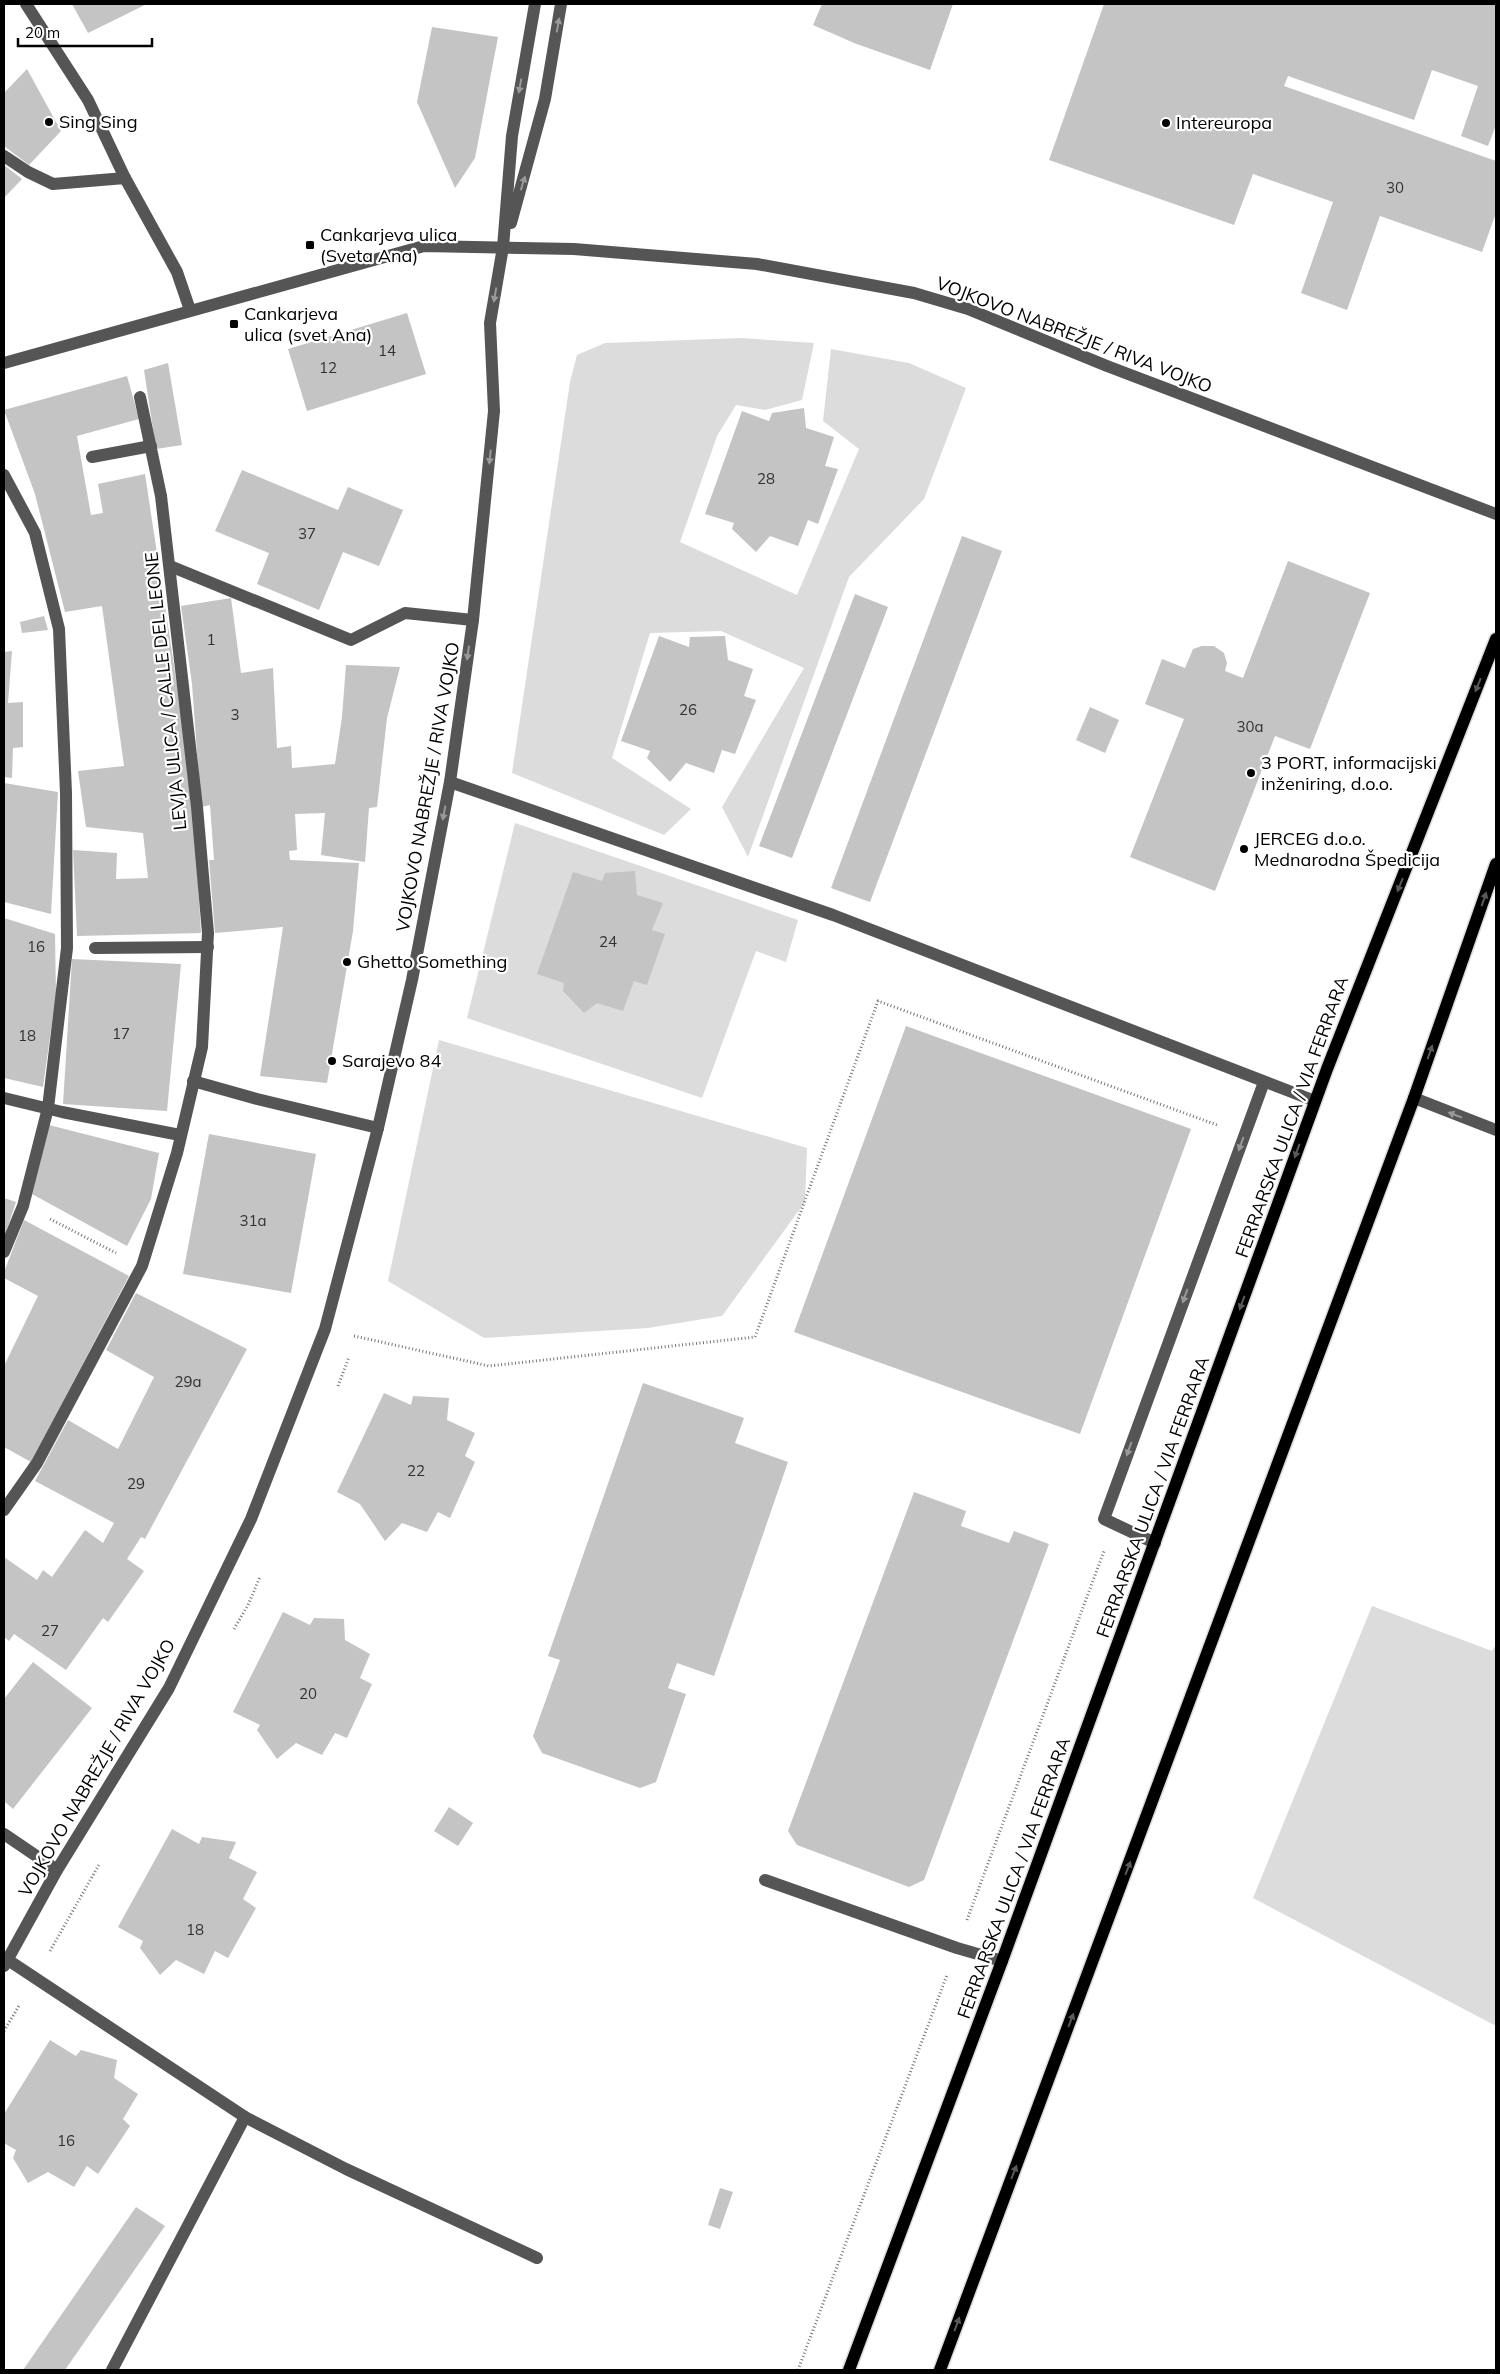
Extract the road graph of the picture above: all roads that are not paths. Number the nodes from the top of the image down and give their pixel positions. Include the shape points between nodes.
1 (26, 4) edge
2 (535, 4) edge
3 (561, 4) edge
4 (4, 156) edge
5 (125, 178) junction
6 (504, 247) junction
7 (190, 310) junction
8 (4, 363) edge
9 (140, 397) dead end
10 (151, 446) junction
11 (92, 457) dead end
12 (4, 475) edge
13 (1496, 514) edge
14 (170, 566) junction
15 (473, 620) junction
16 (1496, 639) edge
17 (450, 782) junction
18 (1496, 864) edge
19 (208, 947) junction
20 (95, 948) dead end
21 (193, 1081) junction
22 (1264, 1082) junction
23 (4, 1098) edge
24 (1414, 1098) junction
25 (1315, 1101) junction
26 (48, 1108) junction
27 (378, 1128) junction
28 (1496, 1130) edge
29 (180, 1135) junction
30 (4, 1252) edge
31 (4, 1510) edge
32 (1155, 1543) junction
33 (4, 1834) edge
34 (57, 1870) junction
35 (765, 1880) dead end
36 (1002, 1961) junction
37 (6, 1963) edge
38 (245, 2117) junction
39 (537, 2258) dead end
40 (112, 2370) edge
41 (849, 2370) edge
42 (940, 2370) edge

1 - 5 street via 88,100
2 -> 6 street, VOJKOVO NABREŽJE / RIVA VOJKO via 512,136
6 -> 3 street, VOJKOVO NABREŽJE / RIVA VOJKO via 545,99
4 - 5 street via 53,184
5 - 7 street via 177,272
6 - 7 street via 424,246
6 - 13 street, VOJKOVO NABREŽJE / RIVA VOJKO via 574,248 758,264 914,293 968,309 1107,366
6 -> 15 street, VOJKOVO NABREŽJE / RIVA VOJKO via 490,322 494,411
7 - 8 street
9 - 10 street, LEVJA ULICA / CALLE DEL LEONE
10 - 11 street
10 - 14 street, LEVJA ULICA / CALLE DEL LEONE
12 - 26 street via 35,533 59,629 66,792 66,948
14 - 15 street via 351,640 405,613
14 - 19 street, LEVJA ULICA / CALLE DEL LEONE
15 -> 17 street, VOJKOVO NABREŽJE / RIVA VOJKO
16 -> 25 main road, FERRARSKA ULICA / VIA FERRARA
17 - 22 street via 833,915
17 -> 27 street, VOJKOVO NABREŽJE / RIVA VOJKO via 412,980
24 -> 18 main road
19 - 20 street
19 - 21 street, LEVJA ULICA / CALLE DEL LEONE via 202,1047
21 - 27 street
21 - 29 street, LEVJA ULICA / CALLE DEL LEONE
22 - 25 street
22 -> 32 street via 1104,1519
23 - 26 street
28 -> 24 street
42 -> 24 main road
25 -> 32 main road, FERRARSKA ULICA / VIA FERRARA
26 - 29 street
26 - 30 street via 23,1206
27 - 34 street, VOJKOVO NABREŽJE / RIVA VOJKO via 324,1329 251,1519 169,1688
29 - 31 street, LEVJA ULICA / CALLE DEL LEONE via 142,1266 37,1463
32 - 36 main road, FERRARSKA ULICA / VIA FERRARA
33 - 34 street
34 - 37 street, VOJKOVO NABREŽJE / RIVA VOJKO
35 - 36 street
36 - 41 main road, FERRARSKA ULICA / VIA FERRARA
37 - 38 street
38 - 39 street via 346,2169
38 - 40 street

